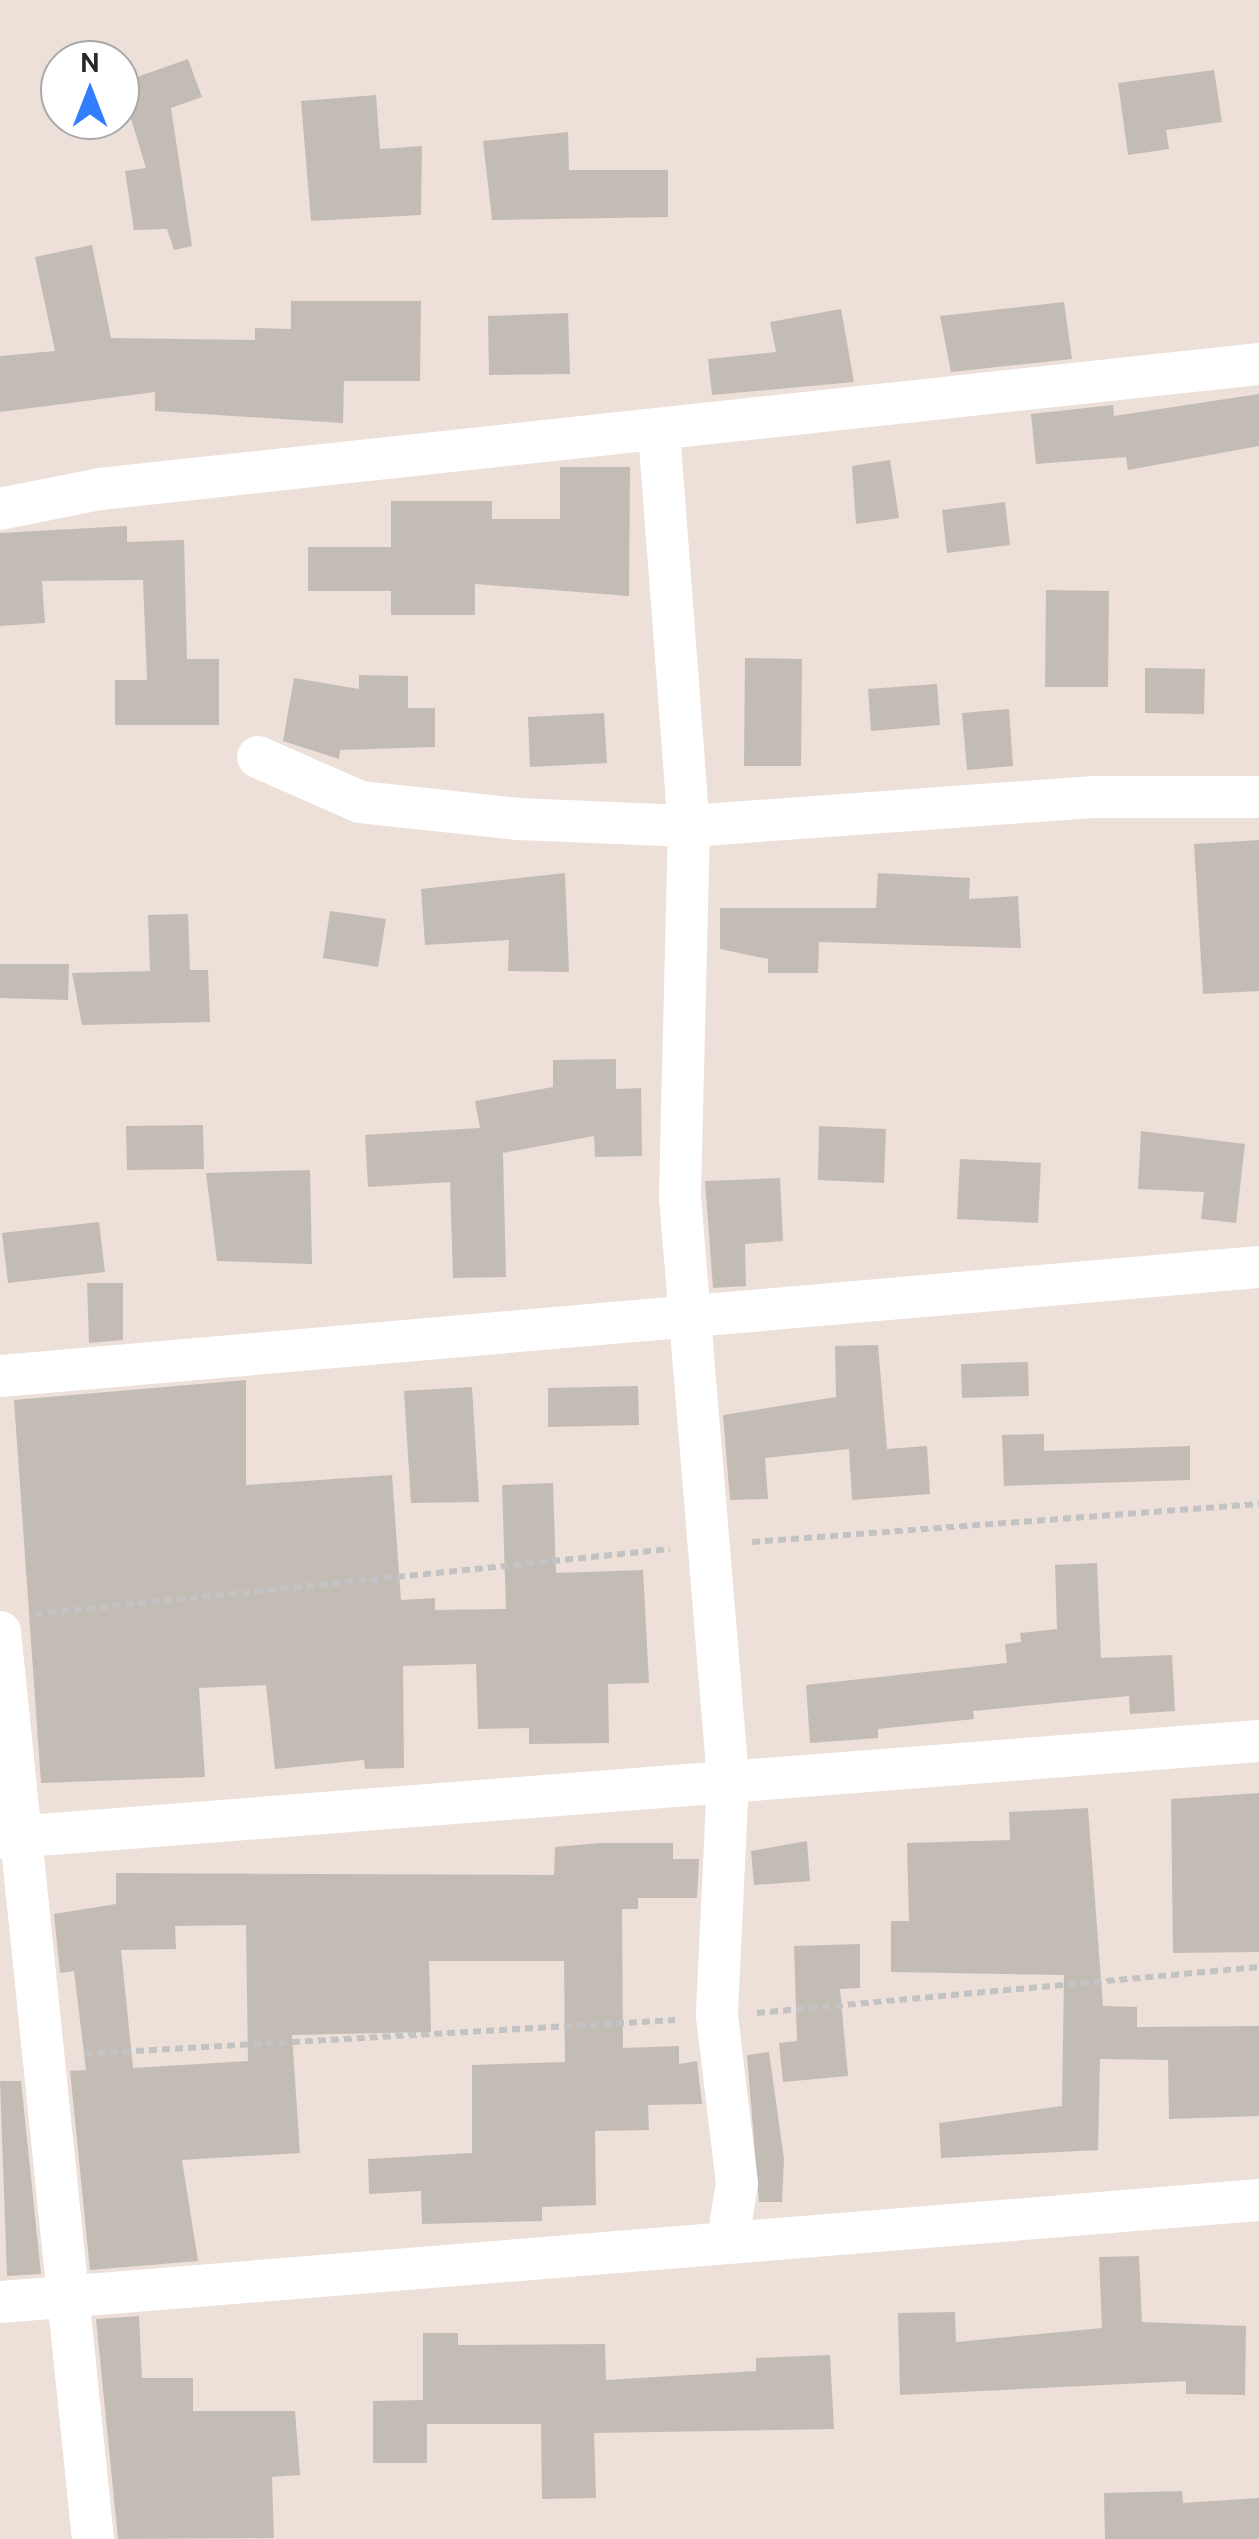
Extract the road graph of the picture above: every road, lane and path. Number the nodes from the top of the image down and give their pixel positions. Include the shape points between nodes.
1 (1259, 364) edge
2 (659, 432) junction
3 (0, 509) edge
4 (258, 757) dead end
5 (1259, 797) edge
6 (689, 826) junction
7 (1259, 1267) edge
8 (690, 1316) junction
9 (0, 1376) edge
10 (1259, 1504) edge
11 (703, 1546) junction
12 (10, 1624) edge
13 (1259, 1741) edge
14 (728, 1779) junction
15 (11, 1836) edge
16 (1259, 1968) edge
17 (717, 2016) junction
18 (38, 2056) junction
19 (1259, 2200) edge
20 (728, 2240) junction
21 (71, 2292) junction
22 (0, 2302) edge
23 (93, 2539) edge

1 - 2 street
2 - 3 street via 100,489
2 - 6 street
4 - 6 street via 360,802
5 - 6 street via 1098,797
6 - 8 street via 680,1198
7 - 8 street
8 - 9 street
8 - 11 street
10 - 11 path
11 - 12 path
11 - 14 street
12 - 15 street
13 - 14 street
14 - 15 street
14 - 17 street
15 - 18 street
16 - 17 path
17 - 18 path
17 - 20 street via 736,2184
18 - 21 street
19 - 20 street
20 - 21 street
21 - 22 street
21 - 23 street

